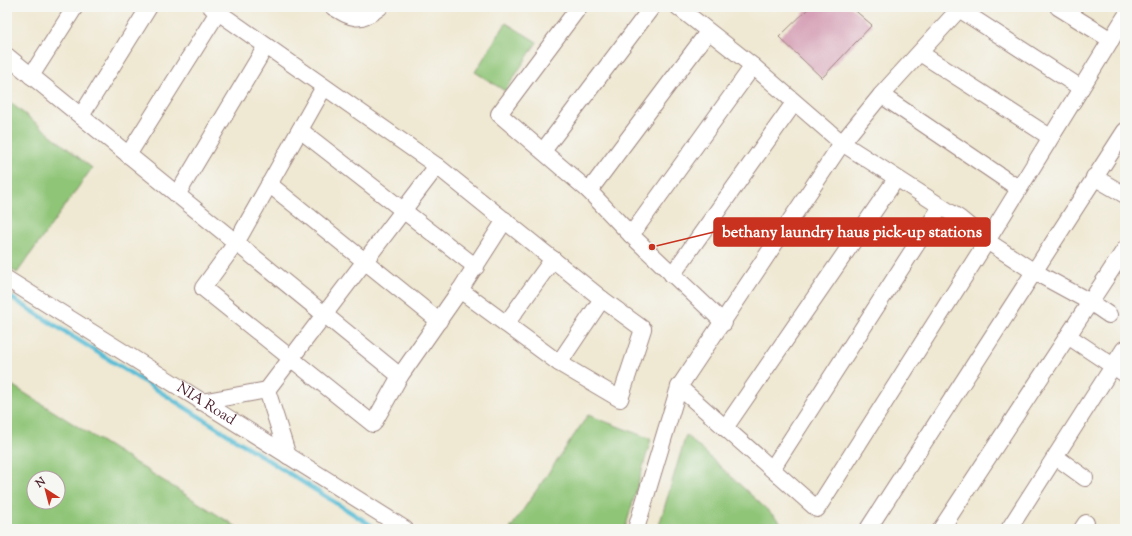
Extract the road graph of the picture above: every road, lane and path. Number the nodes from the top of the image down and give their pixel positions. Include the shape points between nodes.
1 (75, 7) edge
2 (149, 7) edge
3 (333, 7) edge
4 (380, 7) edge
5 (578, 7) edge
6 (652, 7) edge
7 (678, 7) edge
8 (1058, 7) edge
9 (960, 8) edge
10 (214, 10) edge
11 (1125, 17) edge
12 (708, 32) junction
13 (1111, 40) junction
14 (266, 46) junction
15 (920, 53) junction
16 (7, 56) edge
17 (753, 66) junction
18 (31, 76) junction
19 (324, 87) junction
20 (1081, 88) junction
21 (881, 95) junction
22 (794, 103) junction
23 (81, 116) junction
24 (300, 130) junction
25 (1125, 131) edge
26 (1050, 137) junction
27 (842, 143) junction
28 (543, 152) junction
29 (128, 155) junction
30 (437, 166) junction
31 (1094, 177) junction
32 (896, 178) junction
33 (269, 184) junction
34 (1018, 188) junction
35 (589, 191) junction
36 (177, 195) junction
37 (1125, 195) edge
38 (940, 208) junction
39 (403, 210) junction
40 (505, 220) junction
41 (631, 235) junction
42 (987, 241) junction
43 (236, 243) junction
44 (1125, 249) edge
45 (553, 259) junction
46 (365, 260) junction
47 (476, 267) junction
48 (1034, 271) junction
49 (672, 275) junction
50 (7, 279) edge
51 (460, 290) junction
52 (602, 299) junction
53 (1090, 302) junction
54 (323, 314) junction
55 (1109, 314) dead end
56 (439, 321) junction
57 (724, 323) junction
58 (506, 324) junction
59 (1068, 336) junction
60 (1124, 349) edge
61 (290, 358) junction
62 (559, 363) junction
63 (1119, 370) edge
64 (400, 376) junction
65 (679, 387) junction
66 (267, 390) junction
67 (201, 402) junction
68 (725, 428) junction
69 (288, 456) junction
70 (1056, 457) junction
71 (772, 469) junction
72 (1085, 478) dead end
73 (405, 529) edge
74 (636, 529) edge
75 (868, 529) edge
76 (941, 529) edge
77 (1009, 529) edge

1 - 18 street
2 - 23 street
3 - 4 street via 354,18 366,17
5 - 28 street via 499,114
6 - 28 street
7 - 12 street
8 - 13 street
9 - 15 street
9 - 20 street
10 - 14 street
10 - 29 street
11 - 13 street
12 - 17 street
12 - 35 street
13 - 20 street
14 - 19 street
14 - 36 street
15 - 21 street
15 - 26 street
16 - 18 street
17 - 22 street
17 - 41 street
18 - 23 street
19 - 24 street
19 - 30 street
20 - 26 street
21 - 27 street
21 - 34 street
22 - 27 street
22 - 49 street
23 - 29 street
24 - 33 street
24 - 39 street
25 - 31 street
26 - 34 street
27 - 32 street
27 - 57 street
28 - 35 street
29 - 36 street
30 - 39 street
30 - 40 street
31 - 37 street
31 - 48 street
32 - 38 street
32 - 68 street
33 - 43 street
33 - 46 street
34 - 42 street
35 - 41 street
36 - 43 street
38 - 42 street via 959,218
38 - 71 street
39 - 46 street
39 - 47 street
40 - 45 street
40 - 47 street
41 - 49 street
42 - 48 street
42 - 71 street via 817,509
43 - 54 street
43 - 61 street via 203,288
44 - 53 street
45 - 52 street
45 - 58 street
46 - 54 street
46 - 56 street
47 - 51 street
48 - 53 street
48 - 75 street
49 - 57 street
50 - 67 street, NIA Road
51 - 56 street
51 - 58 street
52 - 62 street
52 - 62 street via 643,329 620,399
53 - 55 street
53 - 59 street
54 - 61 street
54 - 64 street
56 - 64 street
57 - 65 street
58 - 62 street
59 - 63 street
59 - 76 street
60 - 63 street
61 - 64 street via 373,424
61 - 66 street
63 - 70 street
65 - 68 street
65 - 74 street
66 - 67 street
66 - 69 street
67 - 69 street, NIA Road
68 - 71 street
69 - 73 street, NIA Road
70 - 72 street
70 - 77 street

